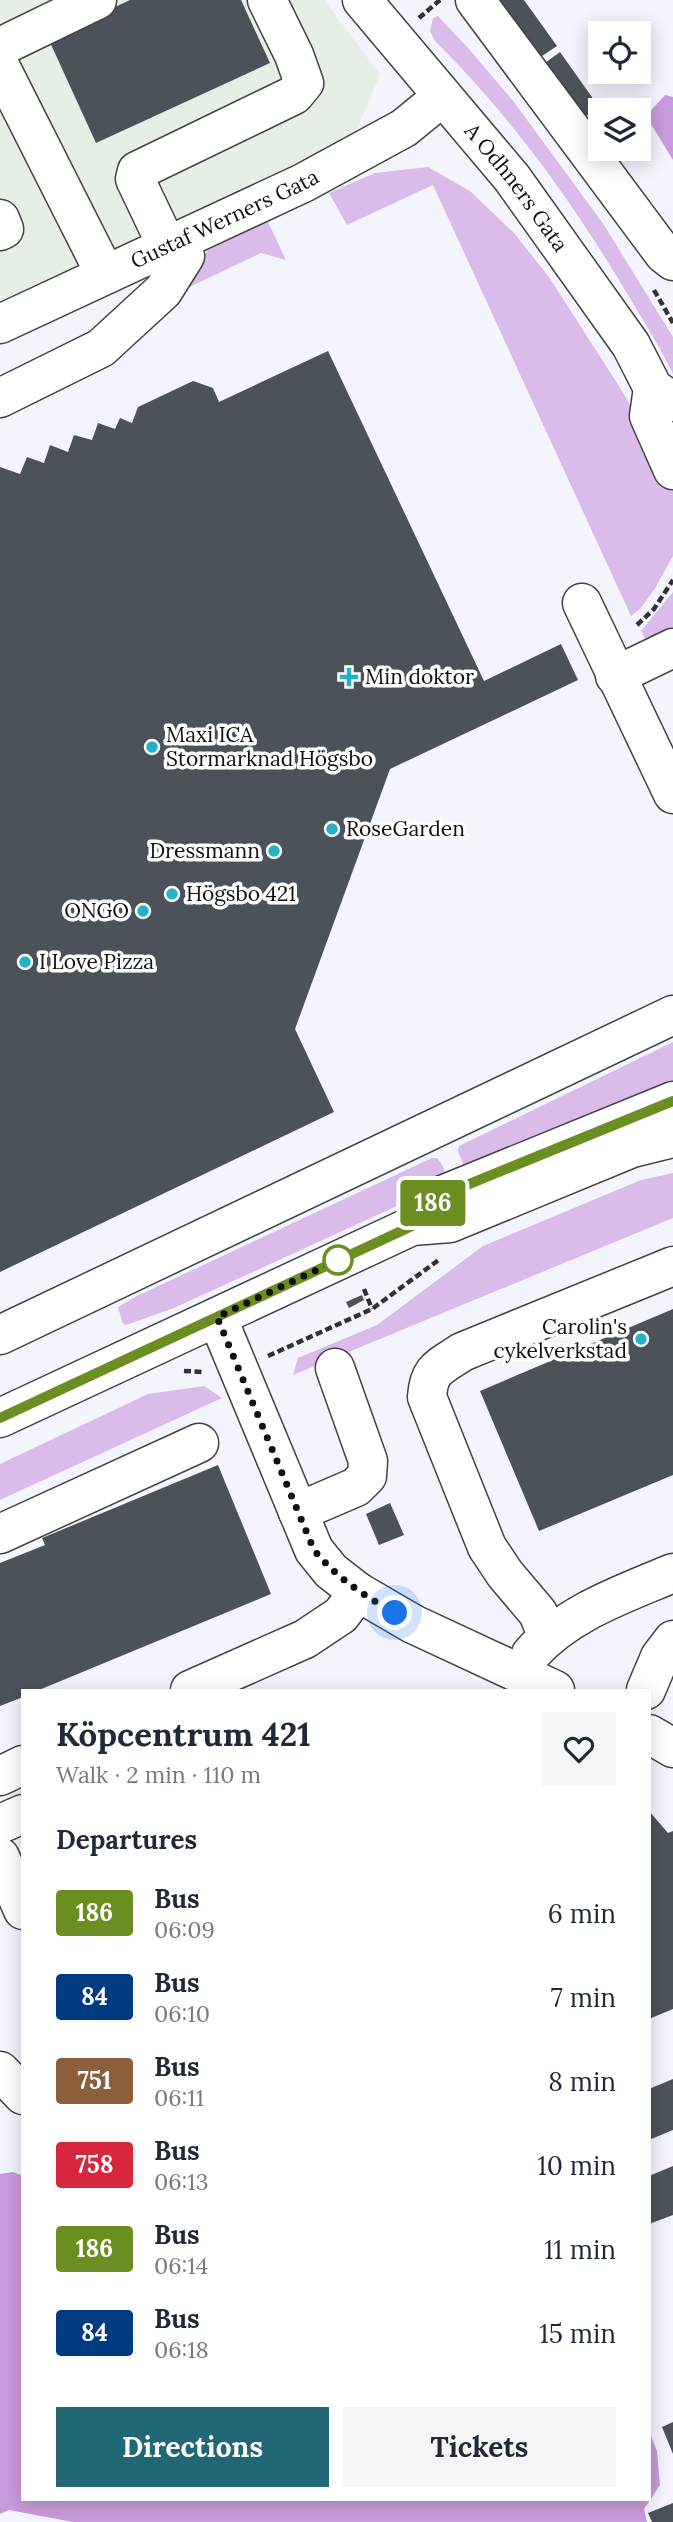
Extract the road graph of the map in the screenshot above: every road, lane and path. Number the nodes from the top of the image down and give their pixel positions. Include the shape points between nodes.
1 (97, 0) edge
2 (267, 0) edge
3 (362, 0) edge
4 (475, 0) edge
5 (0, 47) edge
6 (0, 66) edge
7 (442, 97) junction
8 (0, 219) edge
9 (0, 231) edge
10 (173, 244) junction
11 (669, 258) edge
12 (105, 274) junction
13 (0, 324) edge
14 (663, 395) edge
15 (0, 398) edge
16 (673, 470) edge
17 (673, 580) edge
18 (582, 603) dead end
19 (673, 648) edge
20 (608, 660) junction
21 (673, 794) edge
22 (673, 1016) edge
23 (673, 1101) edge
24 (673, 1138) edge
25 (412, 1226) junction
26 (449, 1252) dead end
27 (673, 1266) edge
28 (364, 1289) dead end
29 (372, 1308) junction
30 (217, 1317) junction
31 (0, 1335) edge
32 (238, 1365) junction
33 (335, 1367) dead end
34 (177, 1372) dead end
35 (0, 1418) edge
36 (199, 1443) dead end
37 (298, 1512) junction
38 (0, 1534) edge
39 (673, 1573) edge
40 (358, 1592) junction
41 (547, 1635) junction
42 (673, 1640) edge
43 (520, 1674) junction
44 (192, 1689) edge
45 (553, 1689) edge
46 (646, 1689) edge
47 (651, 1735) edge
48 (673, 1748) edge
49 (21, 1766) edge
50 (0, 1776) edge
51 (21, 1815) edge
52 (0, 1824) edge
53 (0, 1857) edge
54 (21, 1905) edge
55 (0, 2071) edge
56 (21, 2093) edge

1 - 5 street
2 - 10 street via 304,83 294,95 137,171 135,179
3 - 7 street, A Odhners Gata
4 - 11 street
6 - 12 street
7 - 10 street, Gustaf Werners Gata via 404,128 303,183
7 - 14 street, A Odhners Gata via 520,188
8 - 9 street via 4,229
10 - 12 street, Gustaf Werners Gata
10 - 15 street via 185,256 163,291 101,348
12 - 13 street, Gustaf Werners Gata
14 - 16 street, A Odhners Gata via 649,416
17 - 20 path via 654,609 624,634
18 - 20 street
19 - 20 street
20 - 21 street
22 - 31 street
23 - 25 street via 440,1196
24 - 25 street via 632,1148 450,1223
25 - 30 street
26 - 29 path
27 - 41 street via 462,1352 428,1380 427,1397 487,1546 538,1613
28 - 29 path
29 - 32 path via 274,1354
30 - 32 street
30 - 35 street
32 - 34 path via 211,1373
32 - 37 street
33 - 37 street via 368,1461 367,1476 355,1487
36 - 38 street
37 - 40 street via 314,1550
39 - 41 street via 602,1602
40 - 43 street via 413,1624
40 - 44 street via 341,1615 305,1639
41 - 43 street
42 - 46 street
43 - 45 street
47 - 48 street
49 - 50 street
51 - 52 street
53 - 54 street
55 - 56 street

